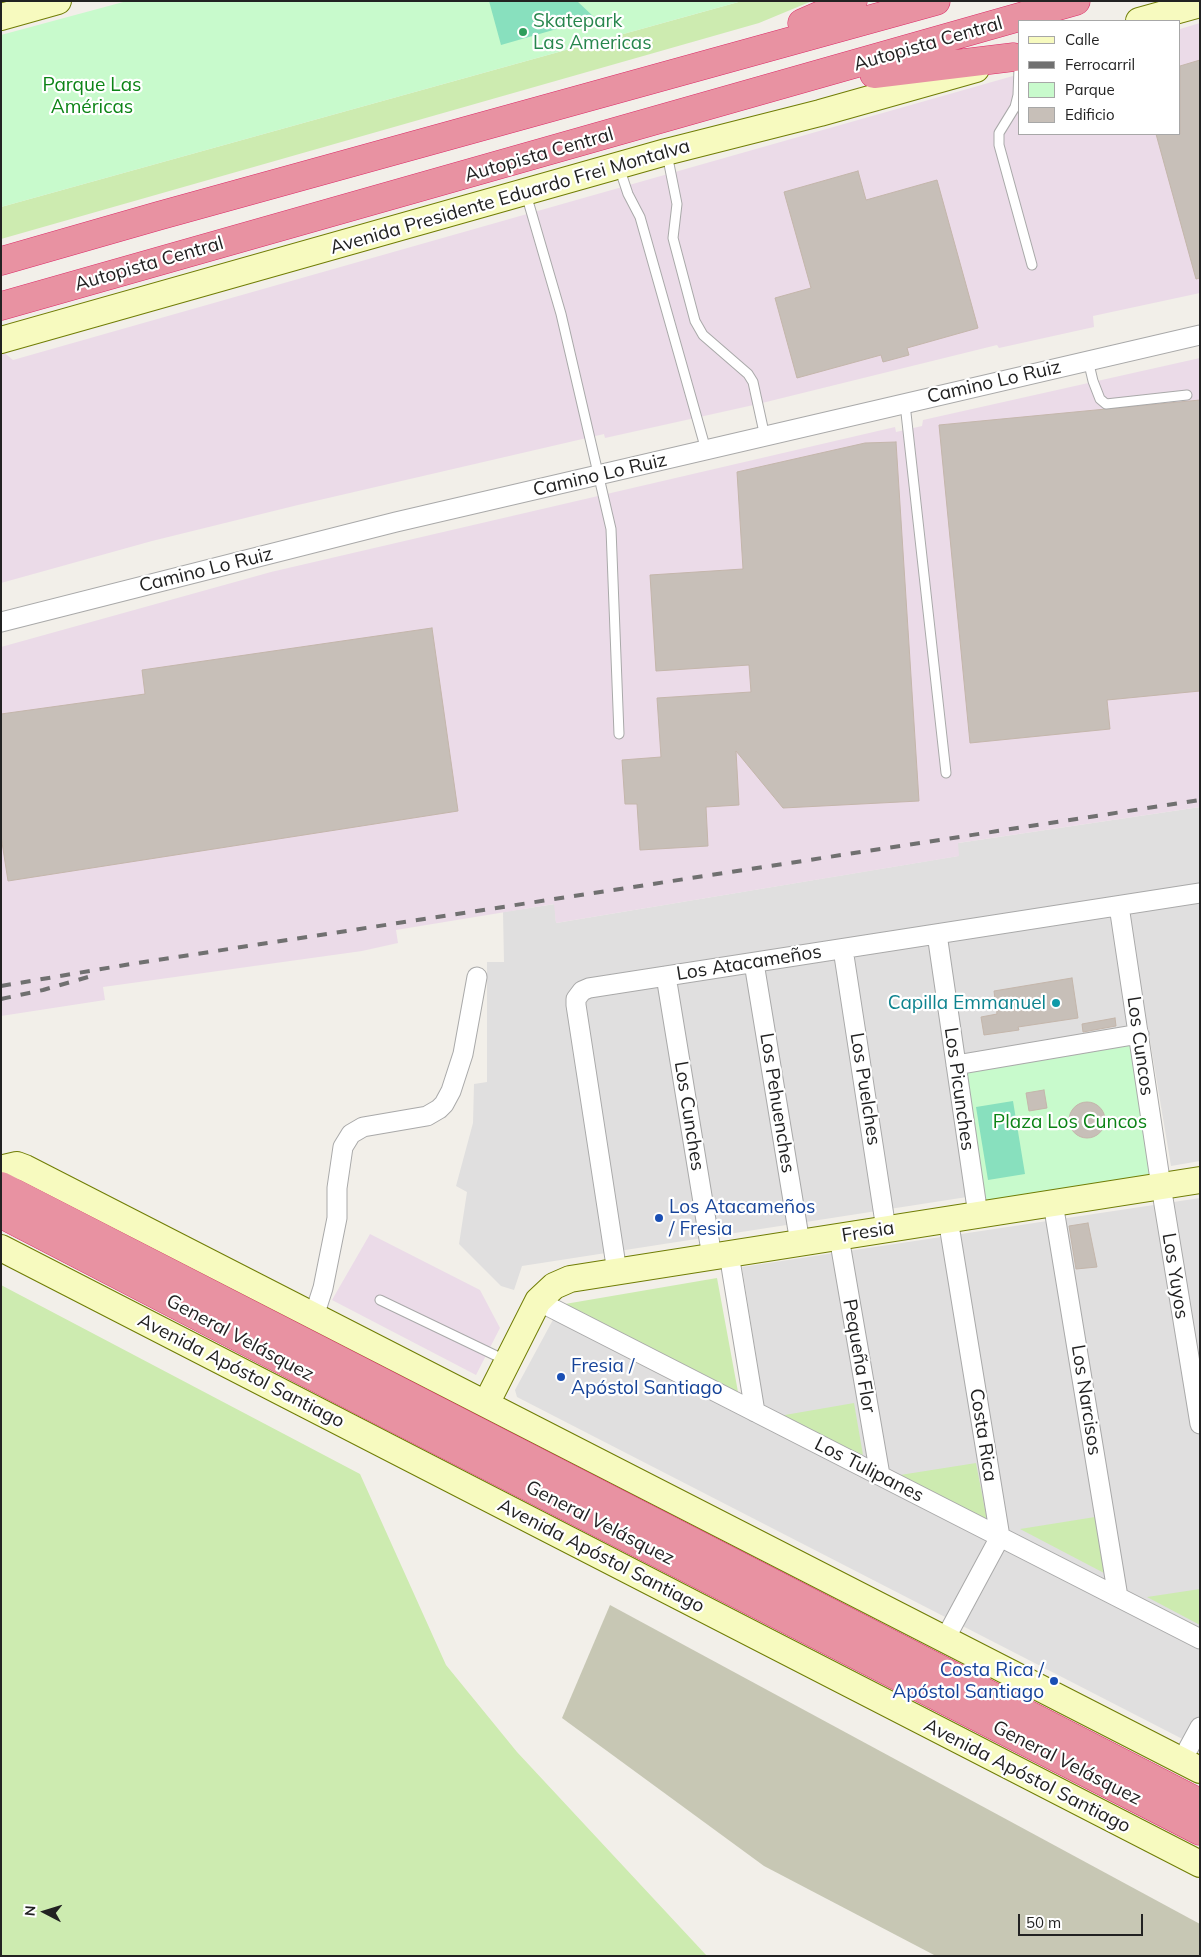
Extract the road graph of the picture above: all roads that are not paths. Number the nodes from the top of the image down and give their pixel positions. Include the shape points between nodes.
1 (58, 1) edge
2 (854, 1) edge
3 (936, 1) edge
4 (1076, 1) edge
5 (1200, 4) edge
6 (1, 17) edge
7 (1143, 20) edge
8 (1017, 56) edge
9 (703, 65) junction
10 (771, 89) junction
11 (1018, 95) edge
12 (666, 152) junction
13 (618, 166) junction
14 (525, 192) junction
15 (1, 261) edge
16 (1032, 265) dead end
17 (1, 306) edge
18 (1200, 335) edge
19 (1, 340) edge
20 (1088, 360) junction
21 (1187, 395) dead end
22 (904, 404) junction
23 (766, 437) junction
24 (706, 450) junction
25 (599, 474) junction
26 (1, 622) edge
27 (619, 734) dead end
28 (946, 773) dead end
29 (1200, 893) edge
30 (1119, 906) junction
31 (936, 934) junction
32 (843, 949) junction
33 (754, 963) junction
34 (666, 976) junction
35 (477, 977) dead end
36 (1139, 1034) junction
37 (956, 1065) junction
38 (3, 1177) edge
39 (1200, 1180) edge
40 (1161, 1186) junction
41 (1053, 1203) junction
42 (1, 1214) edge
43 (978, 1215) junction
44 (948, 1220) junction
45 (886, 1229) junction
46 (839, 1237) junction
47 (800, 1243) junction
48 (1, 1248) edge
49 (720, 1255) junction
50 (617, 1272) junction
51 (380, 1300) dead end
52 (538, 1301) junction
53 (314, 1316) junction
54 (507, 1361) junction
55 (486, 1404) junction
56 (755, 1412) junction
57 (1200, 1424) edge
58 (880, 1476) junction
59 (1000, 1537) junction
60 (1118, 1597) junction
61 (945, 1639) junction
62 (1200, 1639) edge
63 (1200, 1727) edge
64 (1191, 1765) edge
65 (1200, 1803) edge
66 (1200, 1831) edge
67 (1200, 1864) edge

1 - 6 street
2 - 9 highway
3 - 9 highway, Autopista Central
4 - 10 highway, Autopista Central
5 - 7 street
8 - 10 highway
8 - 12 street, Avenida Presidente Eduardo Frei Montalva via 963,74
9 - 15 highway, Autopista Central
10 - 17 highway, Autopista Central
11 - 16 lane via 1015,107 998,133 998,146
12 - 13 street, Avenida Presidente Eduardo Frei Montalva
12 - 23 lane via 677,204 673,238 695,321 704,335 753,382
13 - 14 street, Avenida Presidente Eduardo Frei Montalva
13 - 24 lane via 640,217
14 - 19 street, Avenida Presidente Eduardo Frei Montalva
14 - 25 lane via 561,314
18 - 20 street, Camino Lo Ruiz
20 - 21 lane via 1100,400 1106,404
20 - 22 street, Camino Lo Ruiz
22 - 23 street, Camino Lo Ruiz
22 - 28 lane
23 - 24 street, Camino Lo Ruiz
24 - 25 street, Camino Lo Ruiz
25 - 26 street, Camino Lo Ruiz
25 - 27 lane via 611,530
29 - 30 street, Los Atacameños
30 - 31 street, Los Atacameños
30 - 36 street, Los Cuncos
31 - 32 street, Los Atacameños
31 - 37 street, Los Picunches
32 - 33 street, Los Atacameños
32 - 45 street, Los Puelches
33 - 34 street, Los Atacameños
33 - 47 street, Los Pehuenches
34 - 49 street, Los Cunches
34 - 50 street, Los Atacameños via 585,989 576,999
35 - 53 street via 463,1054 444,1104 427,1116 363,1127 351,1134 342,1147 337,1218
36 - 37 street
36 - 40 street, Los Cuncos
37 - 43 street, Los Picunches
38 - 53 street via 17,1165 24,1168
38 - 65 highway, General Velásquez via 380,1383
39 - 40 street, Fresia
40 - 41 street, Fresia
40 - 57 street, Los Yuyos
41 - 43 street, Fresia
41 - 60 street, Los Narcisos
42 - 66 highway, General Velásquez
43 - 44 street, Fresia
44 - 45 street, Fresia
44 - 59 street, Costa Rica
45 - 46 street, Fresia
46 - 47 street, Fresia
46 - 58 street, Pequeña Flor
47 - 49 street, Fresia
48 - 67 street, Avenida Apóstol Santiago
49 - 50 street, Fresia
49 - 56 street, Los Cunches
50 - 52 street, Fresia via 570,1279 547,1291
51 - 54 lane
52 - 54 street, Fresia
52 - 56 street, Los Tulipanes
53 - 55 street
54 - 55 street, Fresia
55 - 61 street
56 - 58 street, Los Tulipanes
58 - 59 street, Los Tulipanes
59 - 60 street, Los Tulipanes
59 - 61 street
60 - 62 street, Los Tulipanes
61 - 64 street
63 - 64 street

